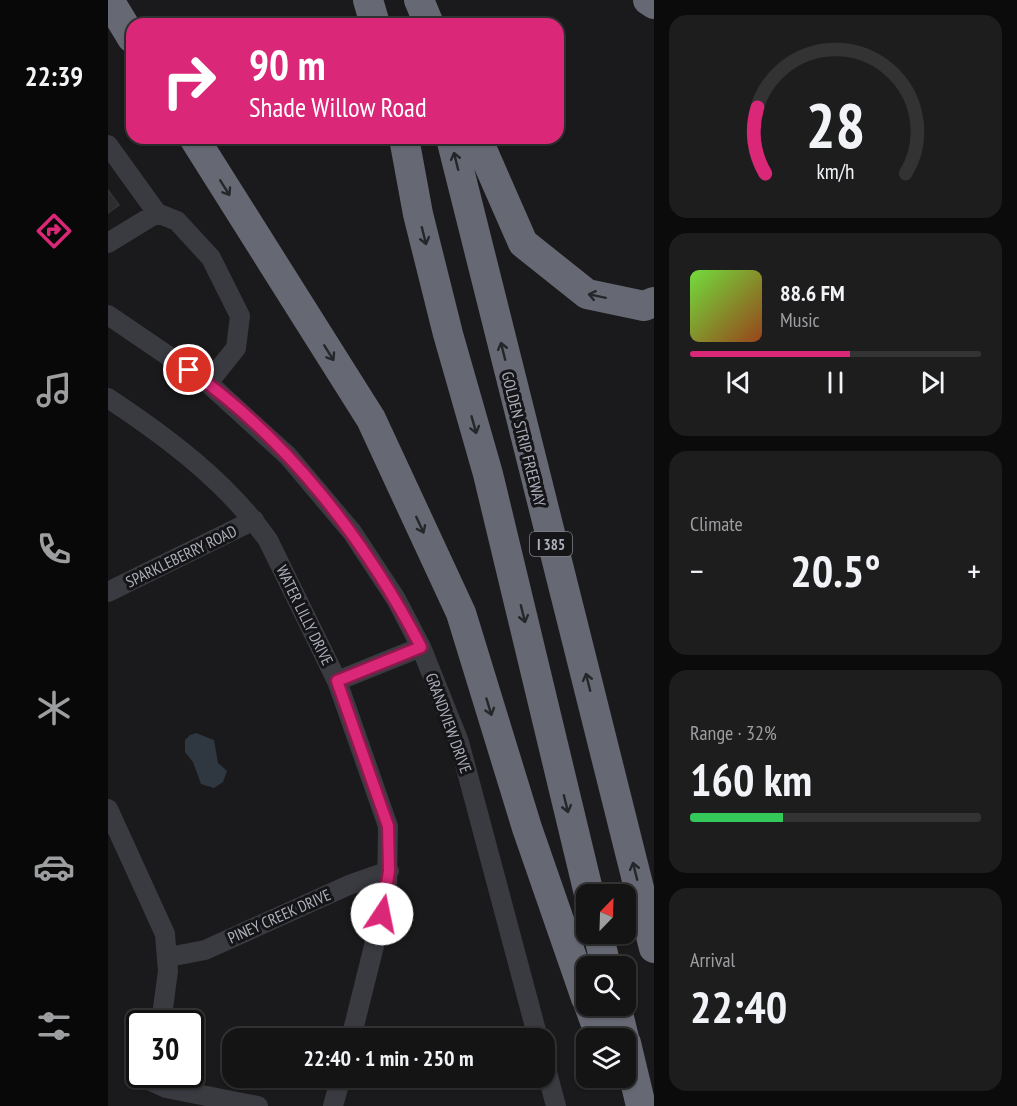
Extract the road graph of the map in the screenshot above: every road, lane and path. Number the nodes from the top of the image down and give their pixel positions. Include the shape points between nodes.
1 (109, 0) edge
2 (368, 0) edge
3 (418, 0) edge
4 (648, 0) edge
5 (654, 4) edge
6 (373, 18) edge
7 (422, 18) edge
8 (426, 18) edge
9 (126, 28) edge
10 (198, 144) edge
11 (405, 144) edge
12 (452, 144) edge
13 (480, 144) edge
14 (108, 145) edge
15 (157, 213) junction
16 (108, 243) edge
17 (654, 302) edge
18 (108, 315) edge
19 (208, 383) junction
20 (108, 399) edge
21 (254, 520) junction
22 (108, 592) edge
23 (421, 647) junction
24 (337, 681) junction
25 (108, 809) edge
26 (389, 871) junction
27 (587, 884) edge
28 (654, 948) edge
29 (169, 957) junction
30 (576, 969) edge
31 (163, 1010) edge
32 (354, 1028) edge
33 (535, 1028) edge
34 (636, 1085) edge
35 (166, 1088) edge
36 (338, 1088) edge
37 (551, 1088) edge
38 (618, 1088) edge
39 (258, 1106) edge
40 (333, 1106) edge
41 (556, 1106) edge
42 (624, 1106) edge
43 (641, 1106) edge

1 - 9 highway
2 - 6 highway
3 - 7 highway
3 - 8 highway
4 - 5 highway
10 -> 30 highway via 371,418 461,614 527,828
11 -> 27 highway, I 385 via 418,214 488,474
28 -> 12 highway, GOLDEN STRIP FREEWAY / I 385
17 -> 13 highway via 644,306 587,294 523,243
14 - 15 street
15 - 16 street
15 - 19 street via 177,221 211,258 240,316 236,348
18 - 19 street, GRANDVIEW DRIVE
19 - 23 street, GRANDVIEW DRIVE via 288,456 352,532 396,599
20 - 21 street, WATER LILLY DRIVE via 153,427
21 - 22 street, SPARKLEBERRY ROAD
21 - 24 street, WATER LILLY DRIVE via 268,540
23 - 24 street
23 - 33 street, GRANDVIEW DRIVE via 459,742
24 - 26 street, WATER LILLY DRIVE via 388,826
25 - 29 street via 165,934
26 - 29 street, PINEY CREEK DRIVE via 205,950
26 - 32 street, WATER LILLY DRIVE via 387,894
29 - 31 street
34 - 43 highway
35 - 39 street
36 - 40 street
37 - 41 street
38 - 42 highway

